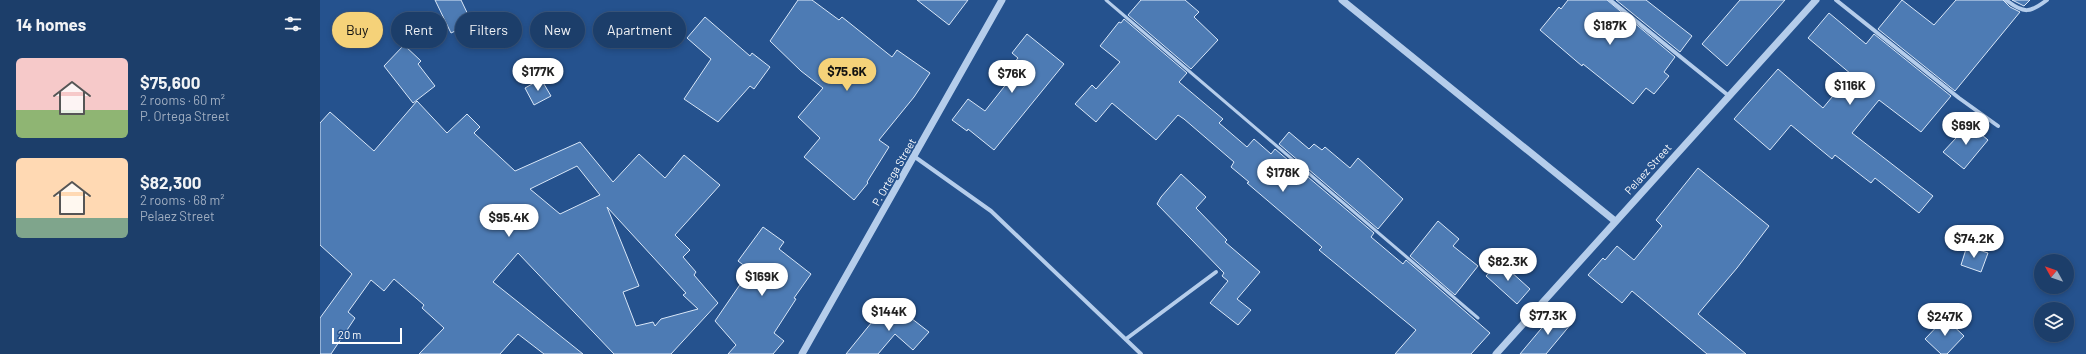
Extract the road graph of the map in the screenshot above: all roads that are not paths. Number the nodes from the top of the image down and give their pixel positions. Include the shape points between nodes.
1 (1002, 0) edge
2 (1106, 0) edge
3 (1342, 0) edge
4 (1610, 0) edge
5 (1816, 0) edge
6 (1836, 0) edge
7 (2006, 0) edge
8 (2047, 0) edge
9 (1729, 96) junction
10 (1998, 126) dead end
11 (915, 156) junction
12 (1615, 221) junction
13 (1216, 272) dead end
14 (1478, 318) dead end
15 (1126, 339) junction
16 (802, 354) edge
17 (1141, 354) edge
18 (1496, 354) edge

1 - 11 street, P. Ortega Street
2 - 14 lane
3 - 12 street
4 - 9 street
5 - 9 street, Pelaez Street
6 - 10 street
7 - 8 street via 2022,11 2034,10
9 - 12 street, Pelaez Street
11 - 15 street via 990,211
11 - 16 street, P. Ortega Street
12 - 18 street, Pelaez Street
13 - 15 street
15 - 17 street

